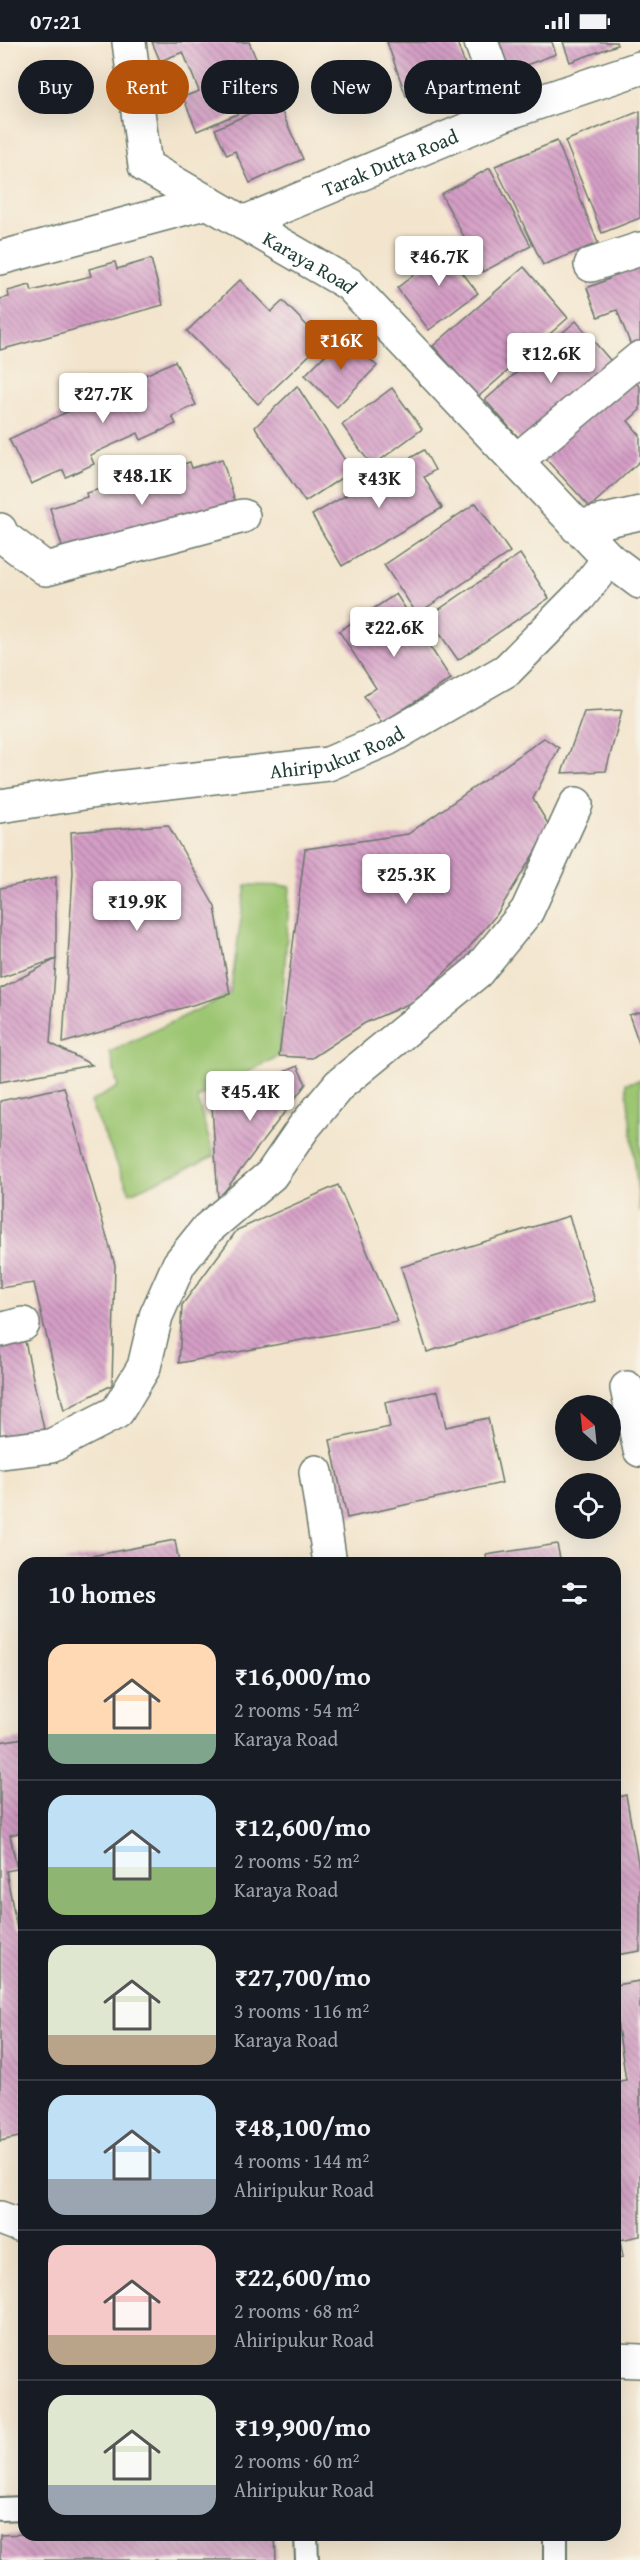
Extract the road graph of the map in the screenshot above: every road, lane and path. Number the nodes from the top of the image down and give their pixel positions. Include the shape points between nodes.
1 (129, 42) edge
2 (481, 42) edge
3 (488, 60) edge
4 (640, 68) edge
5 (542, 101) edge
6 (505, 114) edge
7 (208, 202) junction
8 (243, 222) junction
9 (640, 249) edge
10 (0, 258) edge
11 (591, 265) dead end
12 (640, 358) edge
13 (517, 460) junction
14 (640, 513) edge
15 (243, 516) dead end
16 (577, 527) junction
17 (0, 530) edge
18 (609, 559) junction
19 (640, 582) edge
20 (576, 804) dead end
21 (0, 806) edge
22 (627, 1388) dead end
23 (640, 1450) edge
24 (0, 1452) edge
25 (316, 1472) dead end
26 (329, 1557) edge
27 (0, 2218) edge
28 (18, 2225) edge
29 (621, 2360) edge
30 (640, 2361) edge
31 (18, 2508) edge
32 (0, 2509) edge
33 (306, 2541) edge
34 (555, 2541) edge
35 (307, 2560) edge
36 (555, 2560) edge

1 - 7 street, Karaya Road via 145,166
2 - 3 street
4 - 5 street, Tarak Dutta Road
6 - 8 street, Tarak Dutta Road
7 - 8 street, Karaya Road
7 - 10 street
8 - 13 street, Karaya Road via 349,284
9 - 11 street
12 - 13 street
13 - 16 street, Karaya Road
14 - 16 street
15 - 17 street via 46,569 1,535
16 - 18 street, Karaya Road
18 - 19 street, Karaya Road
18 - 21 street, Ahiripukur Road via 580,596 507,670 387,739 328,764 116,788
20 - 24 street via 527,911 477,972 339,1085 271,1175 207,1229 179,1264 156,1316 144,1367 117,1412 51,1446
22 - 23 street
25 - 26 street
27 - 28 street
29 - 30 street
31 - 32 lane
33 - 35 lane
34 - 36 lane

